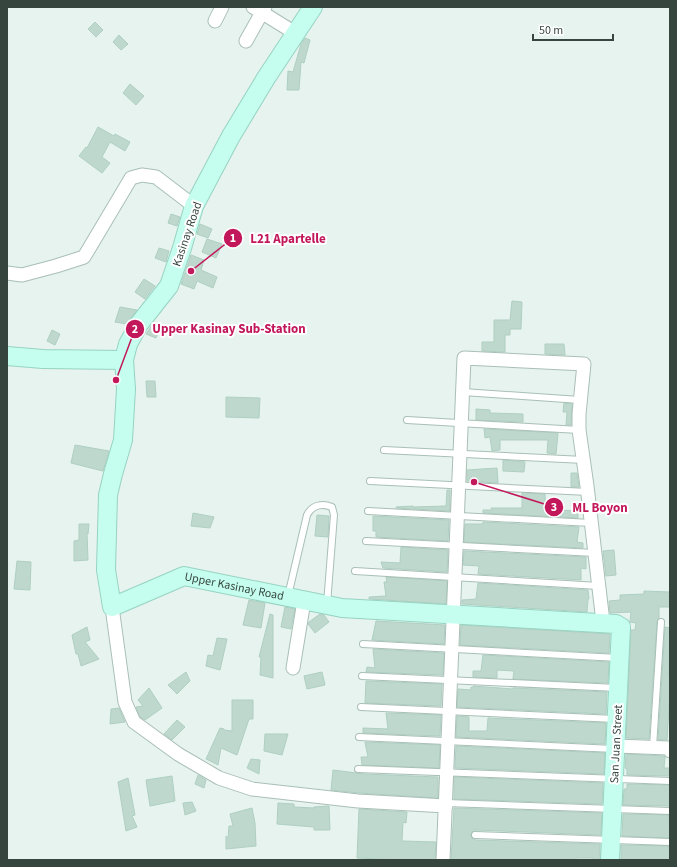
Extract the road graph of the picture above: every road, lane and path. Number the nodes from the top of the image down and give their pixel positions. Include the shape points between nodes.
1 (222, 7) edge
2 (313, 7) edge
3 (260, 9) edge
4 (215, 21) dead end
5 (295, 33) junction
6 (246, 41) dead end
7 (194, 206) junction
8 (7, 273) edge
9 (7, 356) edge
10 (124, 360) junction
11 (463, 392) junction
12 (580, 400) junction
13 (407, 420) dead end
14 (462, 423) junction
15 (579, 430) junction
16 (384, 450) dead end
17 (460, 454) junction
18 (584, 460) junction
19 (370, 481) dead end
20 (459, 486) junction
21 (588, 492) junction
22 (368, 511) dead end
23 (458, 515) junction
24 (592, 522) junction
25 (366, 541) dead end
26 (456, 546) junction
27 (595, 553) junction
28 (355, 571) dead end
29 (455, 577) junction
30 (599, 586) junction
31 (296, 600) junction
32 (327, 606) junction
33 (112, 607) junction
34 (454, 614) junction
35 (603, 622) junction
36 (661, 622) dead end
37 (621, 627) joint
38 (363, 644) dead end
39 (452, 649) junction
40 (620, 658) junction
41 (293, 668) dead end
42 (362, 676) dead end
43 (451, 680) junction
44 (618, 688) junction
45 (360, 706) dead end
46 (449, 711) junction
47 (617, 719) junction
48 (359, 738) dead end
49 (448, 742) junction
50 (615, 747) junction
51 (653, 747) junction
52 (670, 751) edge
53 (358, 769) dead end
54 (447, 772) junction
55 (614, 779) junction
56 (670, 782) edge
57 (446, 804) junction
58 (612, 809) junction
59 (670, 811) edge
60 (475, 835) dead end
61 (611, 840) junction
62 (670, 842) edge
63 (443, 860) edge
64 (610, 860) edge

1 - 4 street
2 - 5 street, Kasinay Road
3 - 5 street
3 - 6 street
5 - 7 street, Kasinay Road via 231,136
7 - 8 street via 156,177 142,175 131,178 84,257 22,275
7 - 10 street, Kasinay Road via 169,286 139,324 128,344
9 - 10 street
10 - 33 street via 126,389 123,440 108,495 106,570
11 - 12 lane
11 - 12 street via 464,358 584,364
11 - 14 street
12 - 15 street
13 - 14 lane
14 - 15 lane
14 - 17 street
15 - 18 street
16 - 17 lane
17 - 18 lane
17 - 20 street
18 - 21 street
19 - 20 lane
20 - 21 lane
20 - 23 street
21 - 24 street
22 - 23 lane
23 - 24 lane
23 - 26 street
24 - 27 street
25 - 26 lane
26 - 27 lane
26 - 29 street
27 - 30 street
28 - 29 lane
29 - 30 lane
29 - 34 street
30 - 35 street
31 - 32 street, Upper Kasinay Road
31 - 32 lane via 307,515 313,507 325,504 332,507 334,515
31 - 33 street, Upper Kasinay Road via 184,576
31 - 41 street
32 - 34 street, Upper Kasinay Road
33 - 57 street via 125,702 134,722 185,758 219,778 252,789 358,801
34 - 35 street, Upper Kasinay Road
34 - 39 street
35 - 37 street, Upper Kasinay Road
36 - 51 lane
37 - 40 street, San Juan Street
38 - 39 lane
39 - 40 lane
39 - 43 street
40 - 44 street, San Juan Street
42 - 43 lane
43 - 44 lane
43 - 46 street
44 - 47 street, San Juan Street
45 - 46 lane
46 - 47 lane
46 - 49 street
47 - 50 street, San Juan Street
48 - 49 lane
49 - 50 lane
49 - 54 street
50 - 51 street
50 - 55 street, San Juan Street
51 - 52 street via 668,748
53 - 54 lane
54 - 55 lane
54 - 57 street
55 - 56 lane
55 - 58 street, San Juan Street
57 - 58 lane
57 - 63 street
58 - 59 lane
58 - 61 street, San Juan Street
60 - 61 lane
61 - 62 lane
61 - 64 street, San Juan Street

